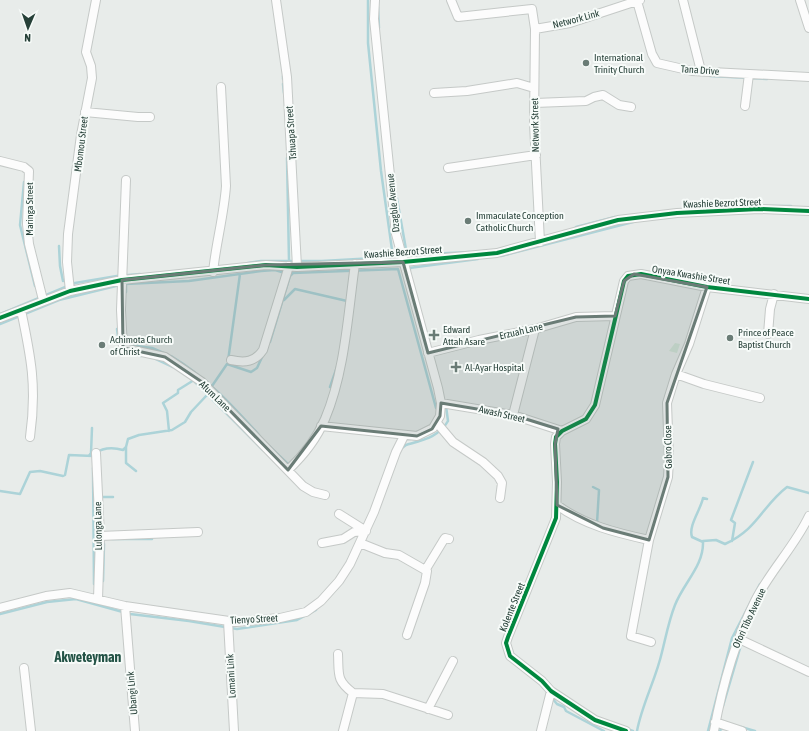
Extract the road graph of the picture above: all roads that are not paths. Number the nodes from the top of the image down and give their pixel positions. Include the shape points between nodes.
1 (96, 0) edge
2 (276, 0) edge
3 (375, 0) edge
4 (451, 0) edge
5 (639, 0) edge
6 (683, 0) edge
7 (800, 0) edge
8 (809, 28) edge
9 (535, 29) junction
10 (701, 71) junction
11 (749, 74) junction
12 (809, 76) edge
13 (221, 87) dead end
14 (534, 88) junction
15 (434, 93) dead end
16 (535, 103) junction
17 (631, 106) dead end
18 (746, 106) dead end
19 (85, 112) junction
20 (150, 116) dead end
21 (536, 155) junction
22 (0, 161) edge
23 (448, 168) dead end
24 (126, 180) dead end
25 (809, 211) edge
26 (540, 242) junction
27 (403, 262) junction
28 (355, 264) junction
29 (293, 266) junction
30 (213, 272) junction
31 (122, 280) junction
32 (707, 287) junction
33 (70, 291) junction
34 (774, 294) junction
35 (809, 299) edge
36 (43, 300) junction
37 (21, 310) junction
38 (615, 316) junction
39 (0, 318) edge
40 (535, 329) junction
41 (768, 334) dead end
42 (428, 353) junction
43 (232, 360) dead end
44 (676, 374) junction
45 (760, 398) dead end
46 (441, 402) junction
47 (513, 415) junction
48 (437, 423) junction
49 (321, 426) junction
50 (562, 431) junction
51 (404, 436) junction
52 (30, 437) dead end
53 (96, 453) dead end
54 (288, 470) junction
55 (325, 495) dead end
56 (500, 498) dead end
57 (557, 505) junction
58 (339, 514) dead end
59 (809, 516) edge
60 (366, 531) junction
61 (198, 532) dead end
62 (100, 536) junction
63 (448, 539) dead end
64 (649, 540) junction
65 (322, 543) dead end
66 (360, 543) junction
67 (426, 569) junction
68 (98, 599) junction
69 (125, 606) junction
70 (0, 608) edge
71 (228, 621) junction
72 (407, 635) dead end
73 (739, 639) junction
74 (651, 642) dead end
75 (338, 654) dead end
76 (453, 661) dead end
77 (24, 668) dead end
78 (809, 672) edge
79 (551, 691) junction
80 (353, 693) junction
81 (428, 709) junction
82 (448, 715) dead end
83 (716, 722) junction
84 (31, 731) edge
85 (136, 731) edge
86 (234, 731) edge
87 (344, 731) edge
88 (541, 731) edge
89 (626, 731) edge
90 (714, 731) edge
91 (742, 731) edge

1 - 19 street, Mbomou Street via 86,52 92,72
2 - 29 street, Tshuapa Street via 288,77
3 - 27 street, Dzagble Avenue via 374,19 396,234
4 - 9 street, Network Street via 458,17 532,9
5 - 9 street, Network Link via 570,23
5 - 10 street, Tana Drive via 655,62
6 - 10 street
7 - 8 street
9 - 14 street, Network Street
10 - 11 street, Tana Drive
11 - 12 street, Tana Drive
11 - 18 street
13 - 30 street via 226,186 215,245
14 - 15 street via 517,83
14 - 16 street, Network Street
16 - 17 street via 586,101 603,95 619,105
16 - 21 street, Network Street
19 - 20 street
19 - 33 street, Mbomou Street via 68,234
21 - 23 street
21 - 26 street, Network Street
22 - 36 street, Maringa Street via 24,167 29,171 29,244
24 - 31 street
25 - 26 street, Kwashie Bezrot Street via 759,209 677,212 618,220
26 - 27 street, Kwashie Bezrot Street via 497,252
27 - 28 street, Kwashie Bezrot Street
27 - 42 street, Dzagble Avenue
28 - 29 street, Kwashie Bezrot Street
28 - 49 street via 342,359
29 - 30 street, Kwashie Bezrot Street via 266,265
29 - 43 street, Tshuapa Street via 263,350 255,359 242,362
30 - 31 street, Kwashie Bezrot Street
31 - 33 street, Kwashie Bezrot Street
31 - 54 street, Afum Lane via 123,348 165,357 202,382
32 - 34 street, Onyaa Kwashie Street
32 - 38 street, Onyaa Kwashie Street via 634,274 624,281
32 - 44 street, Gabro Close via 689,344
33 - 36 street, Kwashie Bezrot Street
34 - 35 street, Onyaa Kwashie Street
34 - 41 street
36 - 37 street, Kwashie Bezrot Street
37 - 39 street, Kwashie Bezrot Street
37 - 52 street via 33,371 33,416
38 - 40 street, Erzuah Lane via 576,316
38 - 50 street, Onyaa Kwashie Street via 595,405 586,419
40 - 42 street, Erzuah Lane
40 - 47 street
42 - 46 street, Dzagble Avenue
44 - 45 street
44 - 64 street, Gabro Close via 667,403 668,477
46 - 47 street, Awash Street
46 - 48 street, Dzagble Avenue
47 - 50 street, Awash Street
48 - 51 street via 433,428 417,436
48 - 56 street via 452,442 483,462 498,476 502,483
49 - 51 street
49 - 54 street via 300,458
50 - 57 street, Kolente Street via 556,437 555,444
51 - 60 street, Tienyo Street
53 - 62 street, Lulonga Lane
54 - 55 street, Afum Lane via 303,486
57 - 64 street via 603,528
57 - 79 street, Kolente Street via 556,518 506,643 510,656
58 - 60 street
59 - 73 street, Ofori Tibo Avenue via 800,534 755,600
60 - 65 street via 354,532 343,539
60 - 66 street, Tienyo Street
61 - 62 street
62 - 68 street, Lulonga Lane
63 - 67 street via 445,538
64 - 74 street, Gabro Close via 631,636
66 - 67 street via 400,555
66 - 71 street, Tienyo Street via 339,581 321,601 306,612 259,620
67 - 72 street via 428,573
68 - 69 street, Tienyo Street
68 - 70 street, Tienyo Street via 76,594 59,594
69 - 71 street, Tienyo Street
69 - 85 street, Ubangi Link
71 - 86 street, Lomani Link
73 - 78 street
73 - 83 street, Ofori Tibo Avenue via 733,653
75 - 80 street via 341,683
76 - 81 street
77 - 84 street
79 - 88 street
79 - 89 street, Kolente Street via 595,720
80 - 81 street via 383,694
80 - 87 street
81 - 82 street
83 - 90 street, Ofori Tibo Avenue
83 - 91 street

